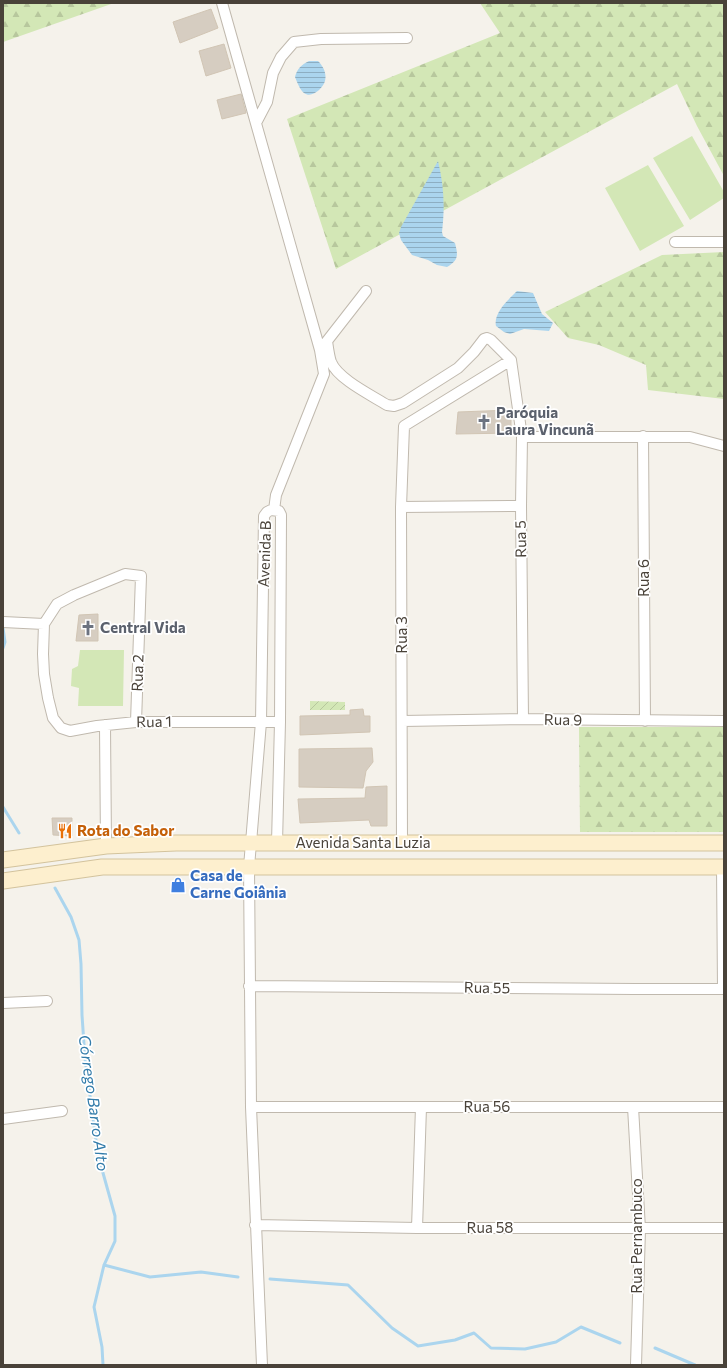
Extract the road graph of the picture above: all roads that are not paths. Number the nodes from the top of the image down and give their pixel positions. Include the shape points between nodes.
1 (222, 3) edge
2 (407, 38) dead end
3 (256, 123) junction
4 (675, 242) dead end
5 (724, 242) edge
6 (366, 291) dead end
7 (327, 341) junction
8 (320, 350) junction
9 (511, 360) junction
10 (643, 436) junction
11 (522, 437) junction
12 (724, 446) edge
13 (521, 506) junction
14 (401, 507) junction
15 (274, 510) junction
16 (6, 622) edge
17 (44, 624) junction
18 (523, 719) junction
19 (402, 721) junction
20 (645, 721) junction
21 (724, 721) edge
22 (136, 722) junction
23 (261, 722) junction
24 (280, 722) junction
25 (105, 725) junction
26 (277, 843) junction
27 (724, 843) edge
28 (251, 844) junction
29 (402, 844) junction
30 (607, 844) junction
31 (106, 846) junction
32 (3, 860) edge
33 (249, 867) junction
34 (608, 867) junction
35 (723, 867) edge
36 (3, 881) edge
37 (249, 986) junction
38 (723, 988) edge
39 (47, 1001) dead end
40 (3, 1003) edge
41 (724, 1106) edge
42 (251, 1107) junction
43 (421, 1107) junction
44 (633, 1107) junction
45 (62, 1111) dead end
46 (3, 1119) edge
47 (255, 1225) junction
48 (418, 1228) junction
49 (724, 1228) edge
50 (640, 1229) junction
51 (262, 1365) edge
52 (636, 1365) edge

1 - 3 street
2 - 3 street via 321,39 294,42 281,57 267,102
3 - 8 street
4 - 5 street
6 - 7 street
7 - 8 street
7 - 9 street via 331,361 341,376 387,405 394,406 403,403 458,368 484,339 491,340
8 - 15 street via 324,374 276,495
9 - 11 street, Rua 5
9 - 14 street, Rua 3 via 404,426
10 - 11 street
10 - 12 street via 690,437
10 - 20 street, Rua 6
11 - 13 street, Rua 5
13 - 14 street
13 - 18 street, Rua 5
14 - 19 street, Rua 3
15 - 23 street, Avenida B via 264,516
15 - 24 street, Avenida B via 281,515
16 - 17 street
17 - 22 street, Rua 2 via 57,604 74,595 125,574 141,576
17 - 25 street, Rua 1 via 44,674 53,718 61,728 70,731
18 - 19 street, Rua 9
18 - 20 street, Rua 9
19 - 29 street, Rua 3
20 - 21 street, Rua 9
22 - 23 street, Rua 1
22 - 25 street, Rua 1
23 - 24 street, Rua 1
23 - 28 street, Avenida B
24 - 26 street, Avenida B
25 - 31 street
26 - 28 street, Avenida Santa Luzia
26 - 29 street, Avenida Santa Luzia
27 - 30 street, Avenida Santa Luzia
28 - 31 street, Avenida Santa Luzia via 176,843
28 - 33 street, Avenida B
29 - 30 street, Avenida Santa Luzia
30 - 34 street
31 - 32 street, Avenida Santa Luzia
33 - 34 street, Avenida Santa Luzia
33 - 36 street, Avenida Santa Luzia via 102,867
33 - 37 street, Avenida B
34 - 35 street, Avenida Santa Luzia
35 - 38 street
37 - 38 street, Rua 55
37 - 42 street, Avenida B
39 - 40 street
41 - 44 street, Rua 56
42 - 43 street, Rua 56
42 - 47 street, Avenida B
43 - 44 street, Rua 56
43 - 48 street
44 - 50 street, Rua Pernambuco
45 - 46 street
47 - 48 street, Rua 58
47 - 51 street, Avenida B
48 - 50 street, Rua 58
49 - 50 street, Rua 58
50 - 52 street, Rua Pernambuco

